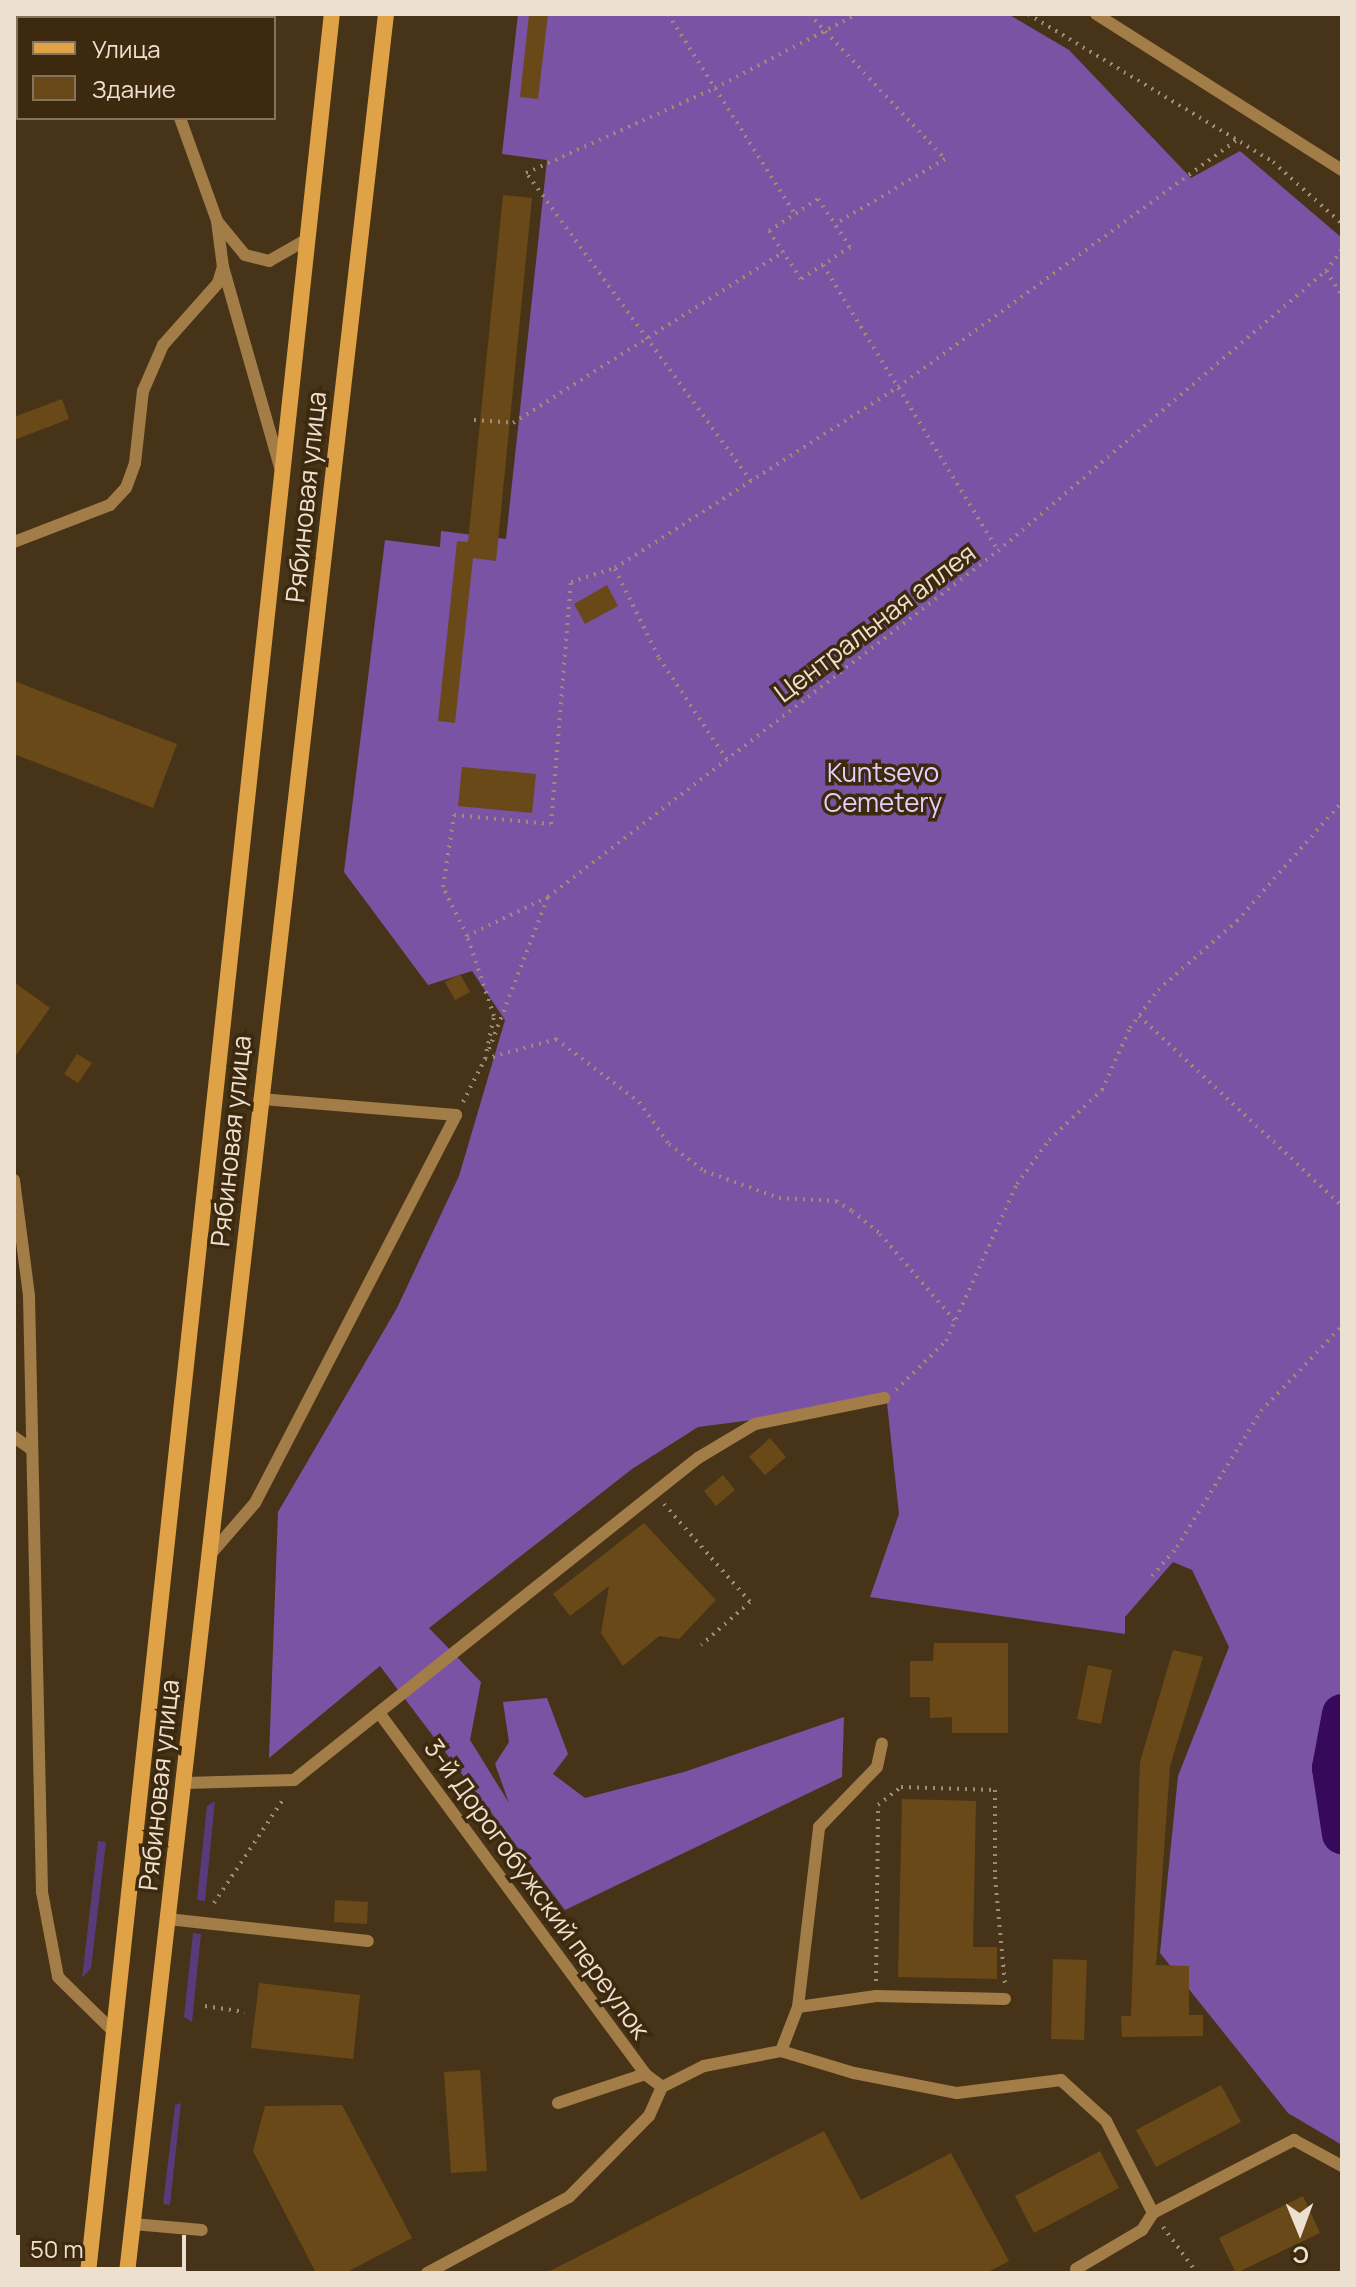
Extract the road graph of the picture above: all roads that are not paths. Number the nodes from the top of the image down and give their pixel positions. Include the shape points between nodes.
1 (332, 14) edge
2 (386, 14) edge
3 (1096, 14) edge
4 (181, 120) edge
5 (1342, 170) edge
6 (217, 221) junction
7 (306, 240) junction
8 (223, 267) junction
9 (281, 473) junction
10 (14, 542) edge
11 (260, 1099) junction
12 (14, 1180) edge
13 (884, 1398) road end
14 (14, 1437) edge
15 (31, 1449) junction
16 (208, 1557) junction
17 (380, 1714) junction
18 (882, 1744) dead end
19 (185, 1783) junction
20 (168, 1919) junction
21 (368, 1941) dead end
22 (1005, 1999) road end
23 (798, 2007) junction
24 (115, 2033) junction
25 (781, 2051) junction
26 (645, 2074) junction
27 (662, 2087) junction
28 (558, 2103) dead end
29 (1342, 2166) edge
30 (1153, 2213) junction
31 (133, 2224) junction
32 (202, 2230) dead end
33 (1076, 2269) dead end
34 (88, 2273) edge
35 (127, 2273) edge
36 (427, 2273) edge

1 - 7 main road, Рябиновая улица
2 - 11 main road, Рябиновая улица
3 - 5 lane
4 - 6 lane
6 - 7 lane via 245,255 269,261
6 - 8 lane
7 - 9 main road, Рябиновая улица
8 - 9 lane
8 - 10 lane via 218,283 163,345 148,380 126,488 110,505
9 - 24 main road, Рябиновая улица
11 - 16 main road, Рябиновая улица
11 - 16 lane via 456,1115 255,1503
12 - 15 lane via 29,1296
13 - 17 lane via 755,1424 723,1442
14 - 15 lane
15 - 24 lane via 42,1892 58,1977
16 - 19 main road, Рябиновая улица
17 - 19 lane via 294,1780
17 - 26 lane, 3-й Дорогобужский переулок
18 - 23 lane via 877,1767 819,1827
19 - 20 main road, Рябиновая улица
20 - 21 lane
20 - 31 main road, Рябиновая улица
22 - 23 lane via 876,1996
23 - 25 lane
24 - 34 main road, Рябиновая улица
25 - 27 lane via 704,2066
25 - 30 lane via 854,2073 957,2093 1061,2080 1106,2121
26 - 27 lane, 3-й Дорогобужский переулок
26 - 28 lane
27 - 36 lane via 649,2116 569,2197
29 - 30 lane via 1294,2140
30 - 33 lane via 1142,2230
31 - 32 lane
31 - 35 main road, Рябиновая улица

